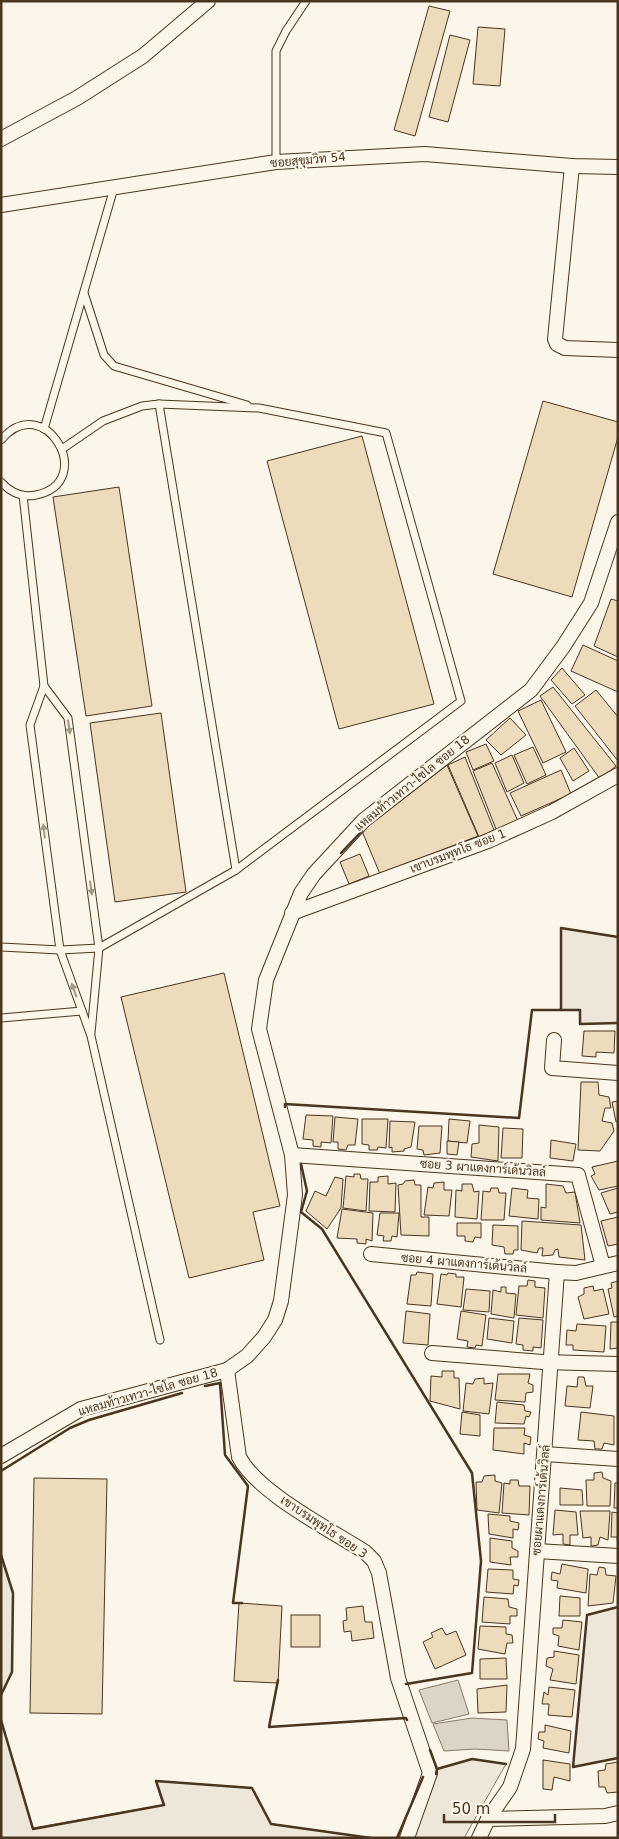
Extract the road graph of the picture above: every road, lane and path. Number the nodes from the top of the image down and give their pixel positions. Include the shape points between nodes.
1 (208, 1) edge
2 (306, 1) edge
3 (1, 140) edge
4 (276, 162) junction
5 (572, 166) junction
6 (618, 167) edge
7 (114, 188) junction
8 (1, 205) edge
9 (84, 293) junction
10 (618, 350) edge
11 (159, 404) junction
12 (260, 408) junction
13 (44, 429) junction
14 (1, 440) edge
15 (62, 449) junction
16 (1, 482) edge
17 (23, 495) junction
18 (618, 522) edge
19 (44, 686) junction
20 (618, 774) edge
21 (236, 870) junction
22 (292, 913) junction
23 (1, 947) edge
24 (99, 948) junction
25 (60, 950) junction
26 (82, 1011) junction
27 (1, 1018) edge
28 (91, 1036) junction
29 (554, 1040) dead end
30 (618, 1073) edge
31 (292, 1155) junction
32 (371, 1254) dead end
33 (618, 1263) edge
34 (602, 1266) junction
35 (557, 1272) junction
36 (160, 1340) dead end
37 (432, 1353) dead end
38 (552, 1362) junction
39 (618, 1364) edge
40 (227, 1370) junction
41 (545, 1454) junction
42 (1, 1456) edge
43 (618, 1459) edge
44 (537, 1551) junction
45 (618, 1556) edge
46 (618, 1813) edge
47 (488, 1819) junction
48 (407, 1838) edge
49 (479, 1838) edge

1 - 3 street via 143,56 78,98
2 - 4 lane via 276,51
4 - 5 street, ซอยสุขุมวิท 54 via 425,154
4 - 7 street, ซอยสุขุมวิท 54
5 - 6 street, ซอยสุขุมวิท 54
5 - 10 street via 555,332 557,344 566,348
7 - 8 street, ซอยสุขุมวิท 54
7 - 9 lane
9 - 12 lane via 104,355 114,366
9 - 13 lane
11 - 12 lane
11 - 15 lane via 142,406 103,420
11 - 21 lane
12 - 21 lane via 386,433 461,701
13 - 14 lane via 36,426 17,428
13 - 15 lane
15 - 17 lane via 64,467 56,483 41,494
16 - 17 lane via 14,493
17 - 19 lane
18 - 22 street, แหลมท้าวเทวา-ไซโล ซอย 18 via 591,603 531,690 364,820 314,874
19 -> 24 lane via 68,718
25 -> 19 lane via 30,725
20 - 22 street, เขาบรมพุทโธ ซอย 1 via 552,812 488,841
21 - 24 lane
22 - 31 street, แหลมท้าวเทวา-ไซโล ซอย 18 via 266,980 259,1029
23 - 25 lane
24 - 25 lane
24 - 28 lane
26 -> 25 lane
26 - 27 lane
26 - 28 lane
28 - 36 lane
29 - 30 street via 552,1068
31 - 34 street, ซอย 3 ผาแดงการ์เด้นวิลล์ via 578,1175
31 - 40 street, แหลมท้าวเทวา-ไซโล ซอย 18 via 295,1195 281,1301 264,1338
32 - 35 street, ซอย 4 ผาแดงการ์เด้นวิลล์
33 - 34 street
34 - 35 street via 576,1273
35 - 38 street, ซอยผาแดงการ์เด้นวิลล์
37 - 38 street
38 - 39 street
38 - 41 street, ซอยผาแดงการ์เด้นวิลล์
40 - 42 street, แหลมท้าวเทวา-ไซโล ซอย 18 via 81,1409
40 - 48 street, เขาบรมพุทโธ ซอย 3 via 239,1457 244,1466 264,1488 365,1552 379,1573 398,1678 430,1773
41 - 43 street
41 - 44 street, ซอยผาแดงการ์เด้นวิลล์
44 - 45 street
44 - 47 street, ซอยผาแดงการ์เด้นวิลล์ via 523,1749 510,1788
46 - 47 street
47 - 49 street, ซอยผาแดงการ์เด้นวิลล์

